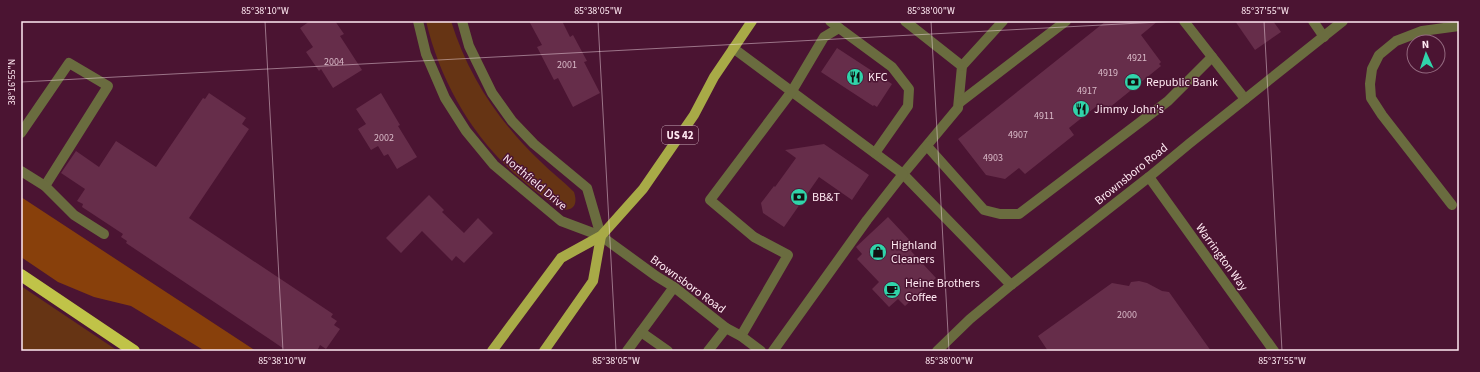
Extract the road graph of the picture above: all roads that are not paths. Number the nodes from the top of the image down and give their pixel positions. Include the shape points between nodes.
1 (418, 21) edge
2 (462, 21) edge
3 (752, 21) edge
4 (830, 21) edge
5 (904, 21) edge
6 (1003, 21) edge
7 (1066, 21) edge
8 (1184, 21) edge
9 (1313, 21) edge
10 (1343, 21) edge
11 (1459, 26) edge
12 (839, 28) junction
13 (1324, 37) junction
14 (733, 48) junction
15 (1212, 57) junction
16 (962, 66) junction
17 (792, 91) junction
18 (1245, 99) junction
19 (958, 103) junction
20 (21, 133) edge
21 (926, 146) junction
22 (875, 153) junction
23 (21, 171) edge
24 (903, 174) junction
25 (1149, 177) junction
26 (45, 186) junction
27 (1452, 205) dead end
28 (104, 234) dead end
29 (601, 236) junction
30 (21, 275) edge
31 (1011, 285) junction
32 (674, 287) junction
33 (726, 328) junction
34 (642, 332) junction
35 (741, 336) junction
36 (134, 351) edge
37 (492, 351) edge
38 (544, 351) edge
39 (627, 351) edge
40 (668, 351) edge
41 (708, 351) edge
42 (761, 351) edge
43 (773, 351) edge
44 (937, 351) edge
45 (1274, 351) edge

1 - 29 street, Northfield Drive via 426,54 445,98 466,131 494,165 561,221
2 - 29 street via 469,46 492,93 512,121 534,144 587,188
3 - 14 main road, US 42
4 - 12 street
5 - 16 street
6 - 16 street
7 - 19 street
8 - 15 street
9 - 13 street
10 - 13 street, Brownsboro Road
11 - 27 street via 1422,31 1396,41 1379,55 1372,69 1370,84 1371,98 1382,115
12 - 17 street via 824,37
12 - 22 street via 892,67 909,88 908,106
13 - 18 street, Brownsboro Road
14 - 17 street
14 - 29 main road, US 42 via 694,115 643,189
15 - 18 street
15 - 21 street via 1168,101 1019,214 1000,214 984,210
16 - 19 street
17 - 22 street
17 - 35 street via 710,200 754,237 788,255
18 - 25 street, Brownsboro Road
19 - 21 street via 958,108
20 - 26 street via 69,62 108,86
21 - 24 street
22 - 24 street
23 - 26 street
24 - 31 street
24 - 43 street
25 - 31 street, Brownsboro Road
25 - 45 street, Warrington Way
26 - 28 street via 74,215
29 - 32 street, Brownsboro Road
29 - 37 main road, US 42 via 561,258
29 - 38 main road via 593,281
30 - 36 highway
31 - 44 street, Brownsboro Road
32 - 33 street, Brownsboro Road
32 - 34 street
33 - 35 street, Brownsboro Road
33 - 41 street
34 - 39 street
34 - 40 street
35 - 42 street, Brownsboro Road

